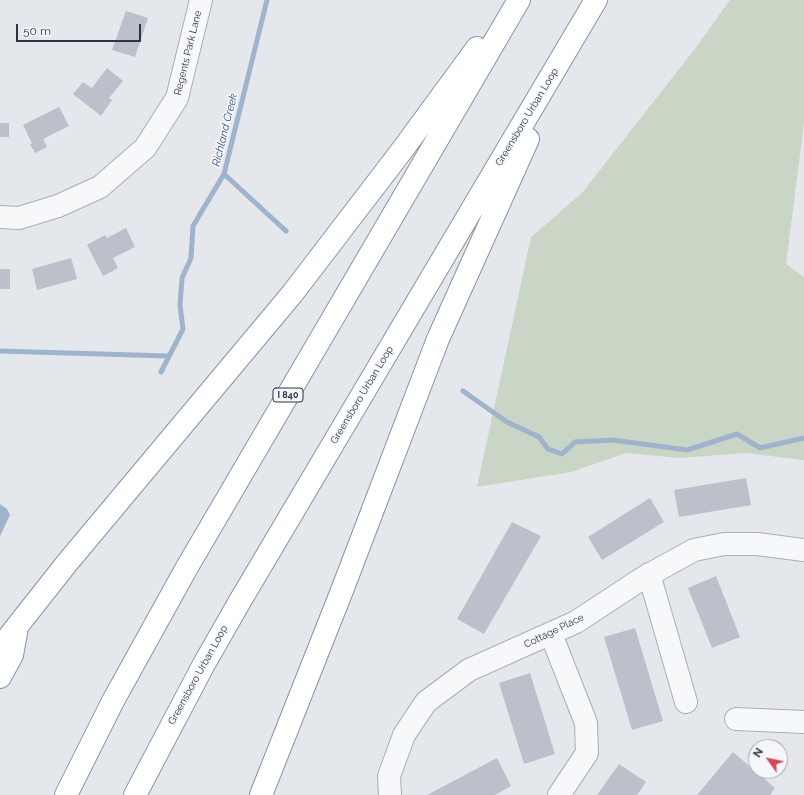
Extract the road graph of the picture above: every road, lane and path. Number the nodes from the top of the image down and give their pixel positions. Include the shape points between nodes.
1 (201, 0) edge
2 (511, 0) edge
3 (519, 0) edge
4 (596, 0) edge
5 (576, 34) junction
6 (0, 217) edge
7 (804, 550) edge
8 (650, 574) junction
9 (17, 628) junction
10 (551, 634) junction
11 (0, 648) edge
12 (0, 677) edge
13 (686, 702) dead end
14 (736, 719) dead end
15 (804, 722) edge
16 (66, 795) edge
17 (135, 795) edge
18 (260, 795) edge
19 (390, 795) edge
20 (558, 795) edge

1 - 6 street, Regents Park Lane via 177,98 145,148 100,187 58,206 19,218
2 - 9 highway via 403,149 292,294 67,563
3 - 16 highway, I 840 via 182,576 117,694
4 - 5 highway, Greensboro Urban Loop
5 - 17 highway, Greensboro Urban Loop via 240,601
5 - 18 highway via 438,339 344,588
7 - 8 street, Cottage Place via 757,544 724,544 694,550
8 - 10 street, Cottage Place via 576,622
8 - 13 street
9 - 11 highway
9 - 12 highway via 12,655
10 - 19 street, Cottage Place via 470,670 426,702 404,735 389,776
10 - 20 street via 586,723 587,753
14 - 15 street

